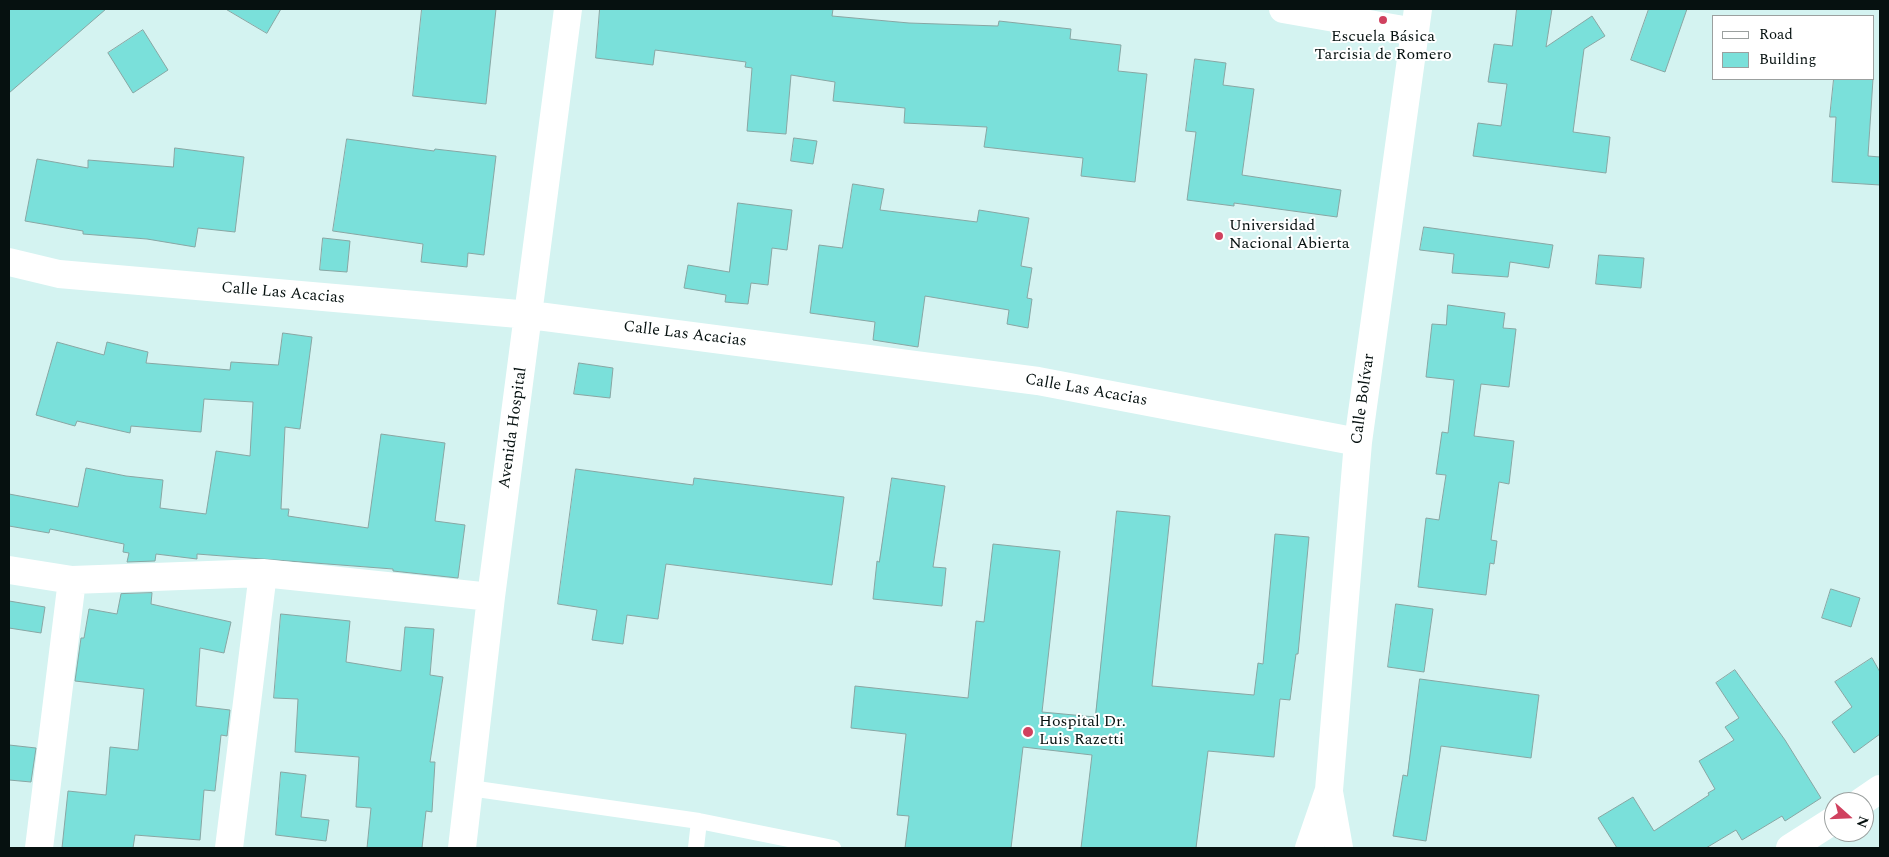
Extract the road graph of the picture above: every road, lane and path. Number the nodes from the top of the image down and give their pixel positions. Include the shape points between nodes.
1 (568, 9) edge
2 (1283, 9) edge
3 (1416, 20) edge
4 (9, 262) edge
5 (530, 315) junction
6 (1358, 442) junction
7 (9, 570) edge
8 (263, 573) junction
9 (72, 580) junction
10 (491, 597) junction
11 (470, 788) junction
12 (1328, 790) junction
13 (699, 822) junction
14 (1824, 826) edge
15 (39, 848) edge
16 (229, 848) edge
17 (462, 848) edge
18 (696, 848) edge
19 (833, 848) edge
20 (1309, 848) edge
21 (1339, 848) edge
22 (1790, 848) edge

1 - 5 street, Avenida Hospital
2 - 3 street
3 - 6 street, Calle Bolívar
4 - 5 street, Calle Las Acacias via 59,274
5 - 6 street, Calle Las Acacias via 1038,381
5 - 10 street, Avenida Hospital
6 - 12 street, Calle Bolívar
7 - 9 street
8 - 9 street
8 - 10 street
8 - 16 street
9 - 15 street
10 - 11 street, Avenida Hospital
11 - 13 lane
11 - 17 street, Avenida Hospital
12 - 20 street, Calle Bolívar
12 - 21 street, Calle Bolívar
13 - 18 lane
13 - 19 lane
14 - 22 street

